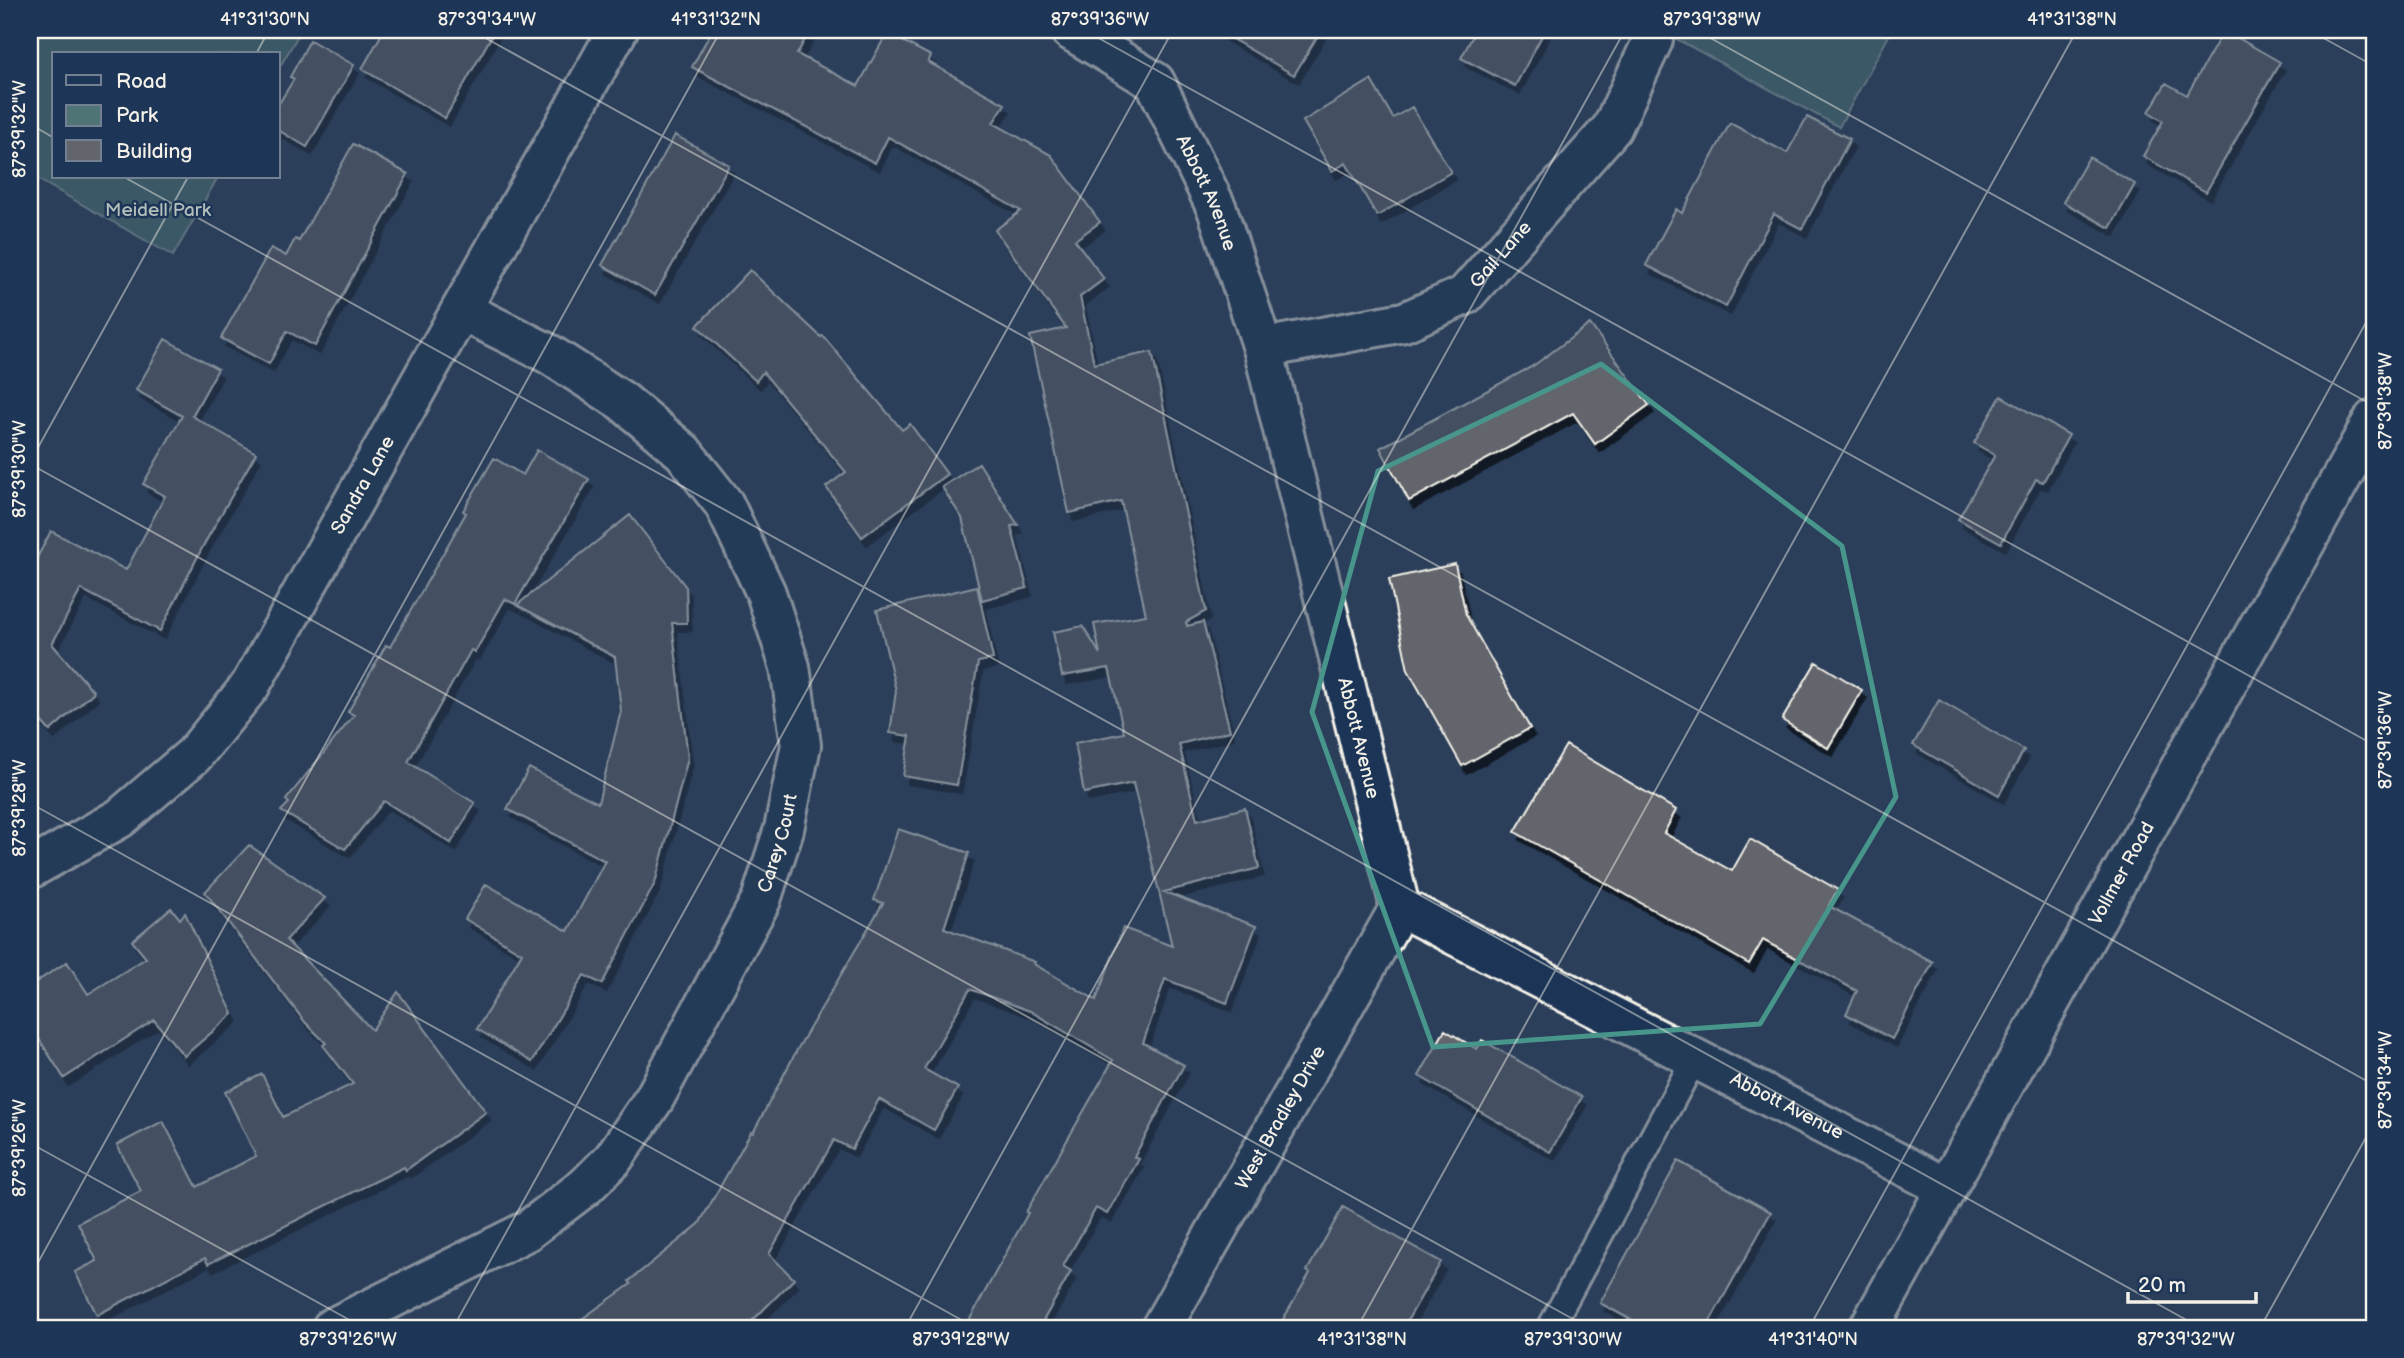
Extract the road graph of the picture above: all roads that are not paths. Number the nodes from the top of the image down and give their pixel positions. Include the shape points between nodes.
1 (618, 30) edge
2 (1070, 30) edge
3 (1653, 40) dead end
4 (461, 310) junction
5 (1263, 348) junction
6 (2374, 419) edge
7 (30, 869) edge
8 (1400, 907) junction
9 (1695, 1058) junction
10 (1947, 1188) junction
11 (332, 1328) edge
12 (1161, 1328) edge
13 (1550, 1328) edge
14 (1869, 1328) edge

1 - 4 street, Sandra Lane
2 - 5 street, Abbott Avenue via 1156,82 1217,209
3 - 5 street, Gail Lane via 1612,128 1465,295 1404,322
4 - 7 street, Sandra Lane via 250,686 194,755 120,818
4 - 11 street, Carey Court via 549,354 622,401 683,452 724,504 766,593 790,667 801,745 784,829 761,900 654,1099 612,1159 586,1186 527,1231
5 - 8 street, Abbott Avenue
6 - 10 street, Vollmer Road
8 - 9 street, Abbott Avenue
8 - 12 street, West Bradley Drive
9 - 10 street, Abbott Avenue
9 - 13 lane
10 - 14 street, Vollmer Road

